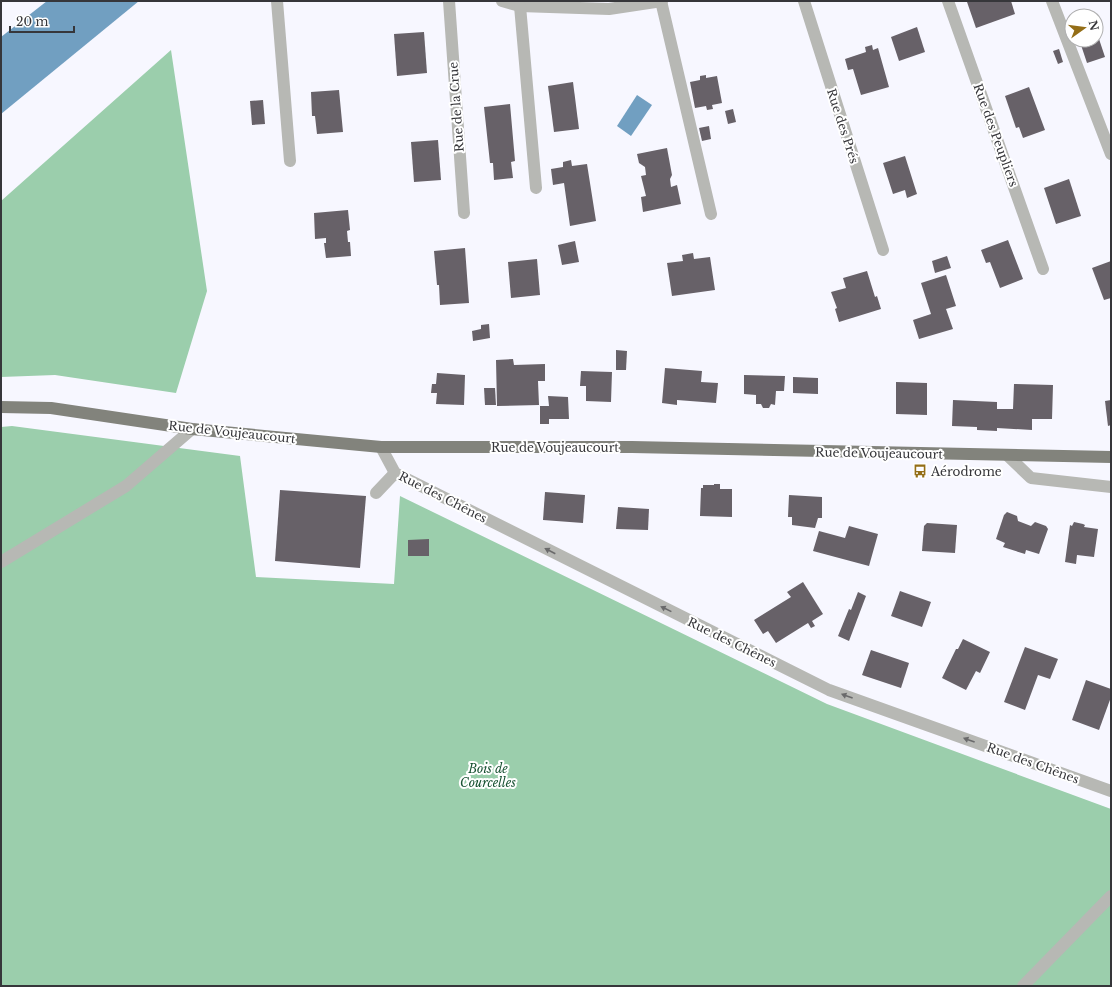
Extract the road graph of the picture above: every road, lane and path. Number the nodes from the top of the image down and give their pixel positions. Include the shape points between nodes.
1 (278, 1) edge
2 (449, 1) edge
3 (502, 1) edge
4 (662, 1) edge
5 (804, 1) edge
6 (948, 1) edge
7 (1052, 1) edge
8 (520, 6) junction
9 (1111, 154) edge
10 (290, 161) dead end
11 (536, 188) dead end
12 (464, 212) dead end
13 (711, 214) dead end
14 (883, 250) dead end
15 (1043, 269) dead end
16 (1, 407) edge
17 (192, 429) junction
18 (381, 447) junction
19 (1008, 456) junction
20 (1111, 457) edge
21 (395, 473) junction
22 (1111, 487) edge
23 (376, 493) dead end
24 (1, 562) edge
25 (1111, 791) edge
26 (1111, 896) edge
27 (1023, 986) edge

1 - 10 street
2 - 12 street, Rue de la Crue
3 - 8 street
4 - 8 street via 609,9
4 - 13 street
5 - 14 street, Rue des Prés
6 - 15 street, Rue des Peupliers
7 - 9 street
8 - 11 street
16 - 17 main road, Rue de Voujeaucourt via 51,408
17 - 18 main road, Rue de Voujeaucourt
17 - 24 street via 126,486
18 - 19 main road, Rue de Voujeaucourt via 632,448
18 - 21 street, Rue des Chênes
19 - 20 main road, Rue de Voujeaucourt
19 - 22 street via 1031,478
21 - 23 street
25 -> 21 street, Rue des Chênes via 829,690
26 - 27 street

